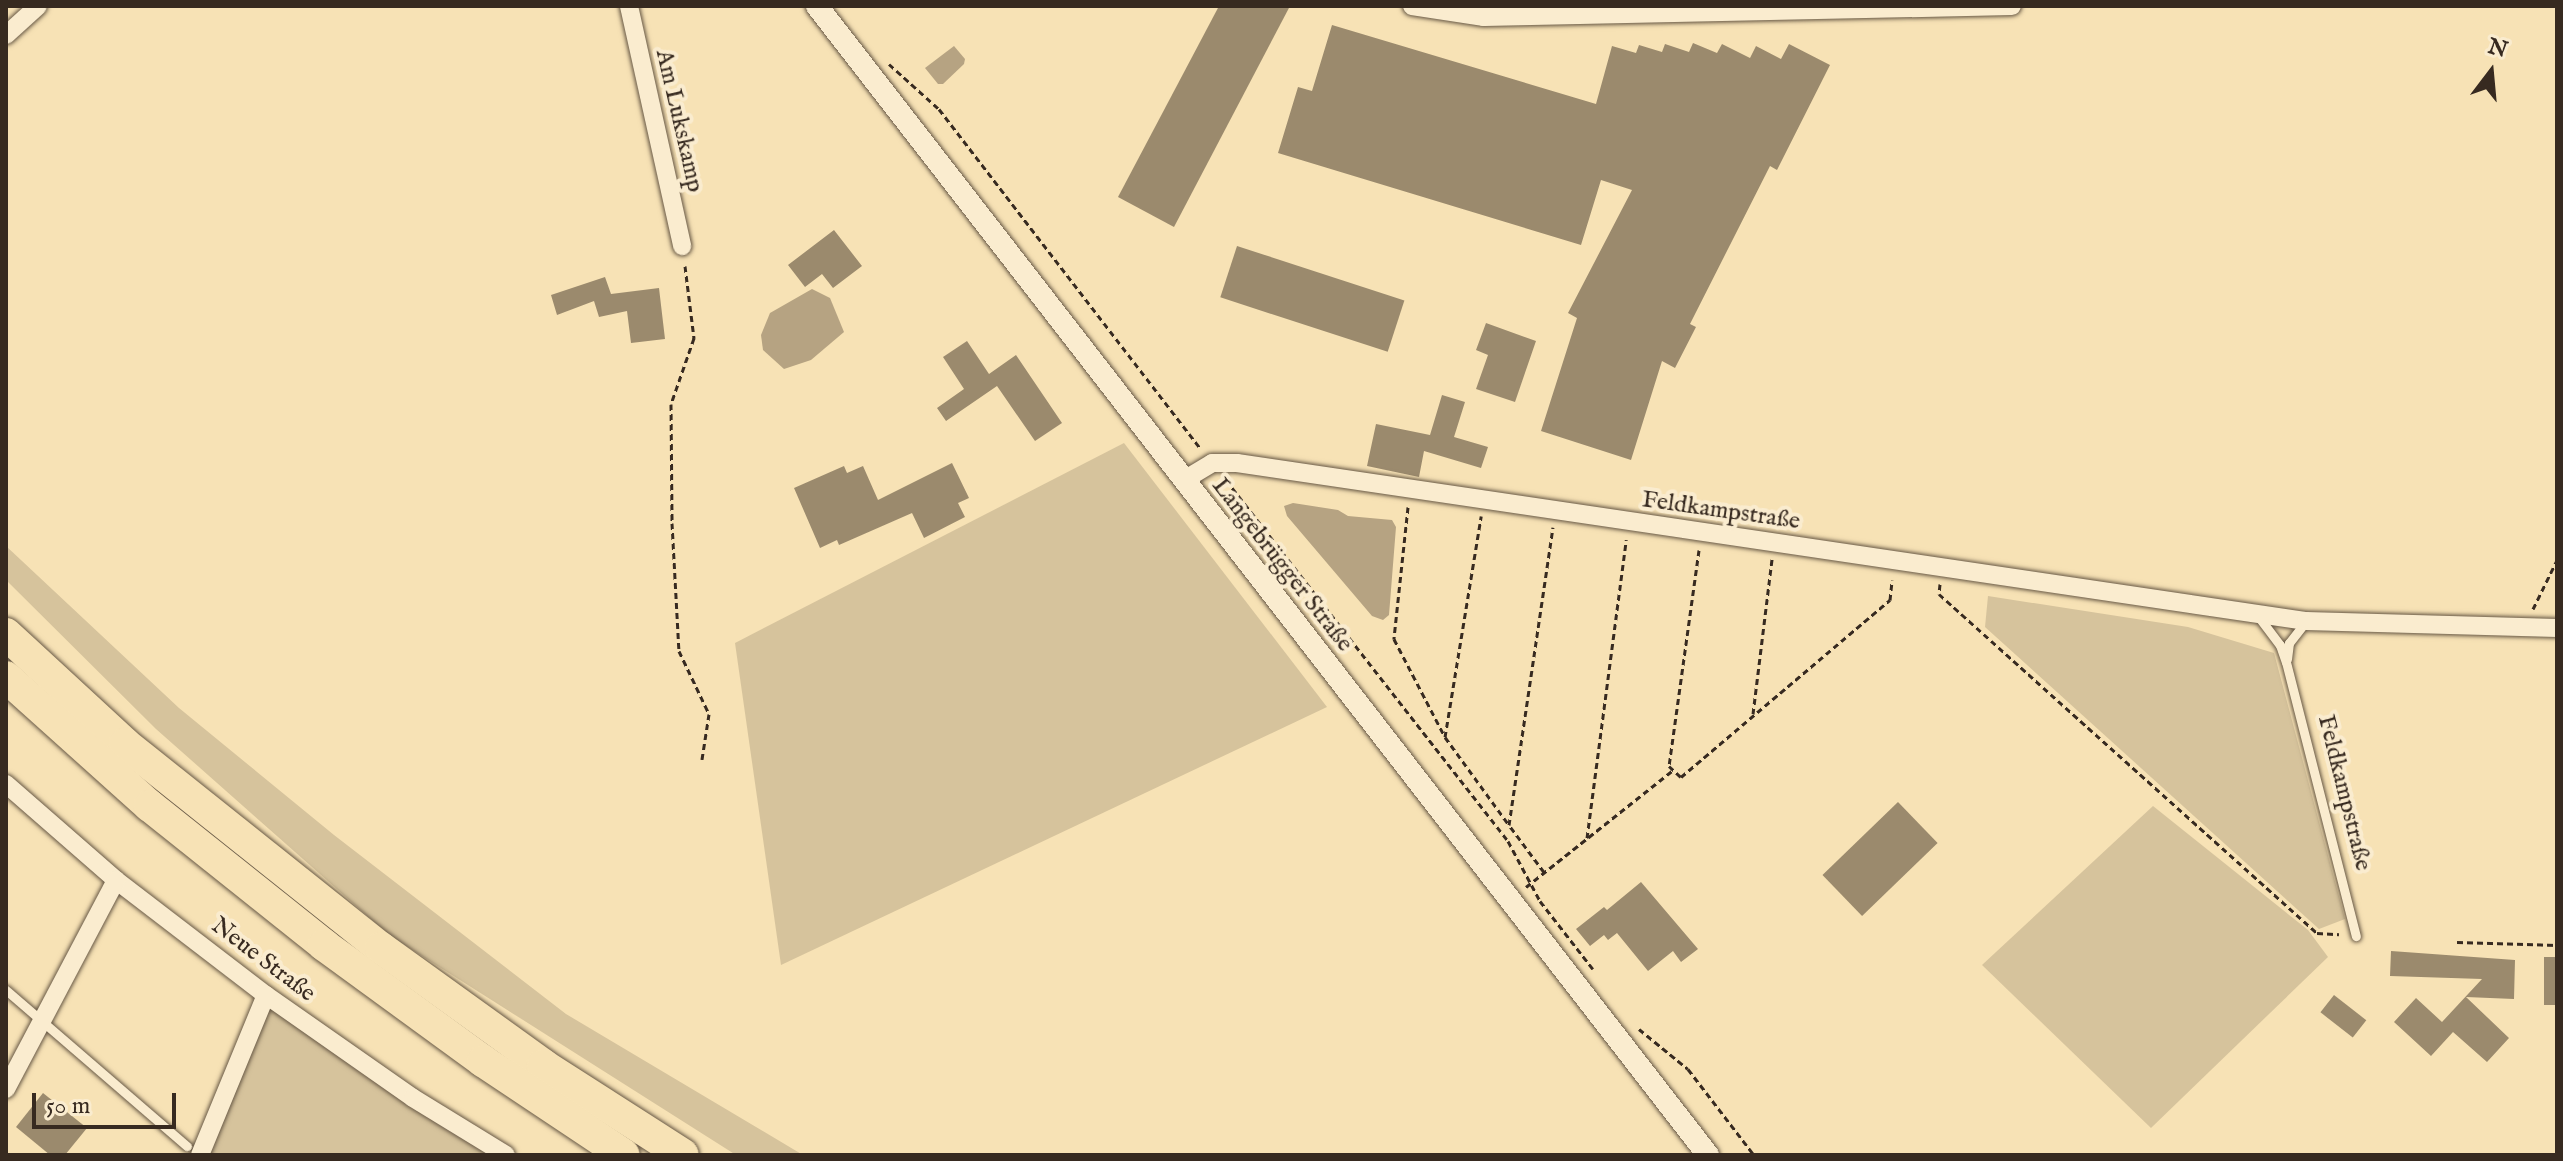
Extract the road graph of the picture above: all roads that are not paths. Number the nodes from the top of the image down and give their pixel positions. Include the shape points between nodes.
1 (38, 6) edge
2 (629, 6) edge
3 (817, 6) edge
4 (1412, 6) edge
5 (2012, 6) edge
6 (6, 35) edge
7 (682, 246) road end
8 (1184, 480) junction
9 (2256, 614) junction
10 (2306, 621) junction
11 (2557, 628) edge
12 (6, 634) edge
13 (2286, 662) junction
14 (6, 677) edge
15 (6, 784) edge
16 (116, 880) junction
17 (2356, 936) road end
18 (6, 990) edge
19 (266, 995) junction
20 (41, 1018) junction
21 (6, 1089) edge
22 (194, 1150) edge
23 (506, 1155) edge
24 (624, 1155) edge
25 (683, 1155) edge
26 (1708, 1155) edge

1 - 6 street
2 - 7 street, Am Lukskamp
3 - 8 street, Langebrügger Straße
4 - 5 street via 1484,17
8 - 9 street, Feldkampstraße via 1212,463 1237,463
8 - 26 street, Langebrügger Straße
9 - 10 street, Feldkampstraße
9 - 13 lane, Feldkampstraße
10 - 11 street, Feldkampstraße
10 - 13 lane via 2289,643
12 - 25 highway via 125,744 381,948 543,1065
13 - 17 lane, Feldkampstraße
14 - 24 highway via 150,806 324,945
15 - 16 street, Neue Straße
16 - 19 street, Neue Straße
16 - 20 street
18 - 20 lane
19 - 22 street
19 - 23 street, Neue Straße via 413,1098
20 - 21 street
20 - 22 lane

